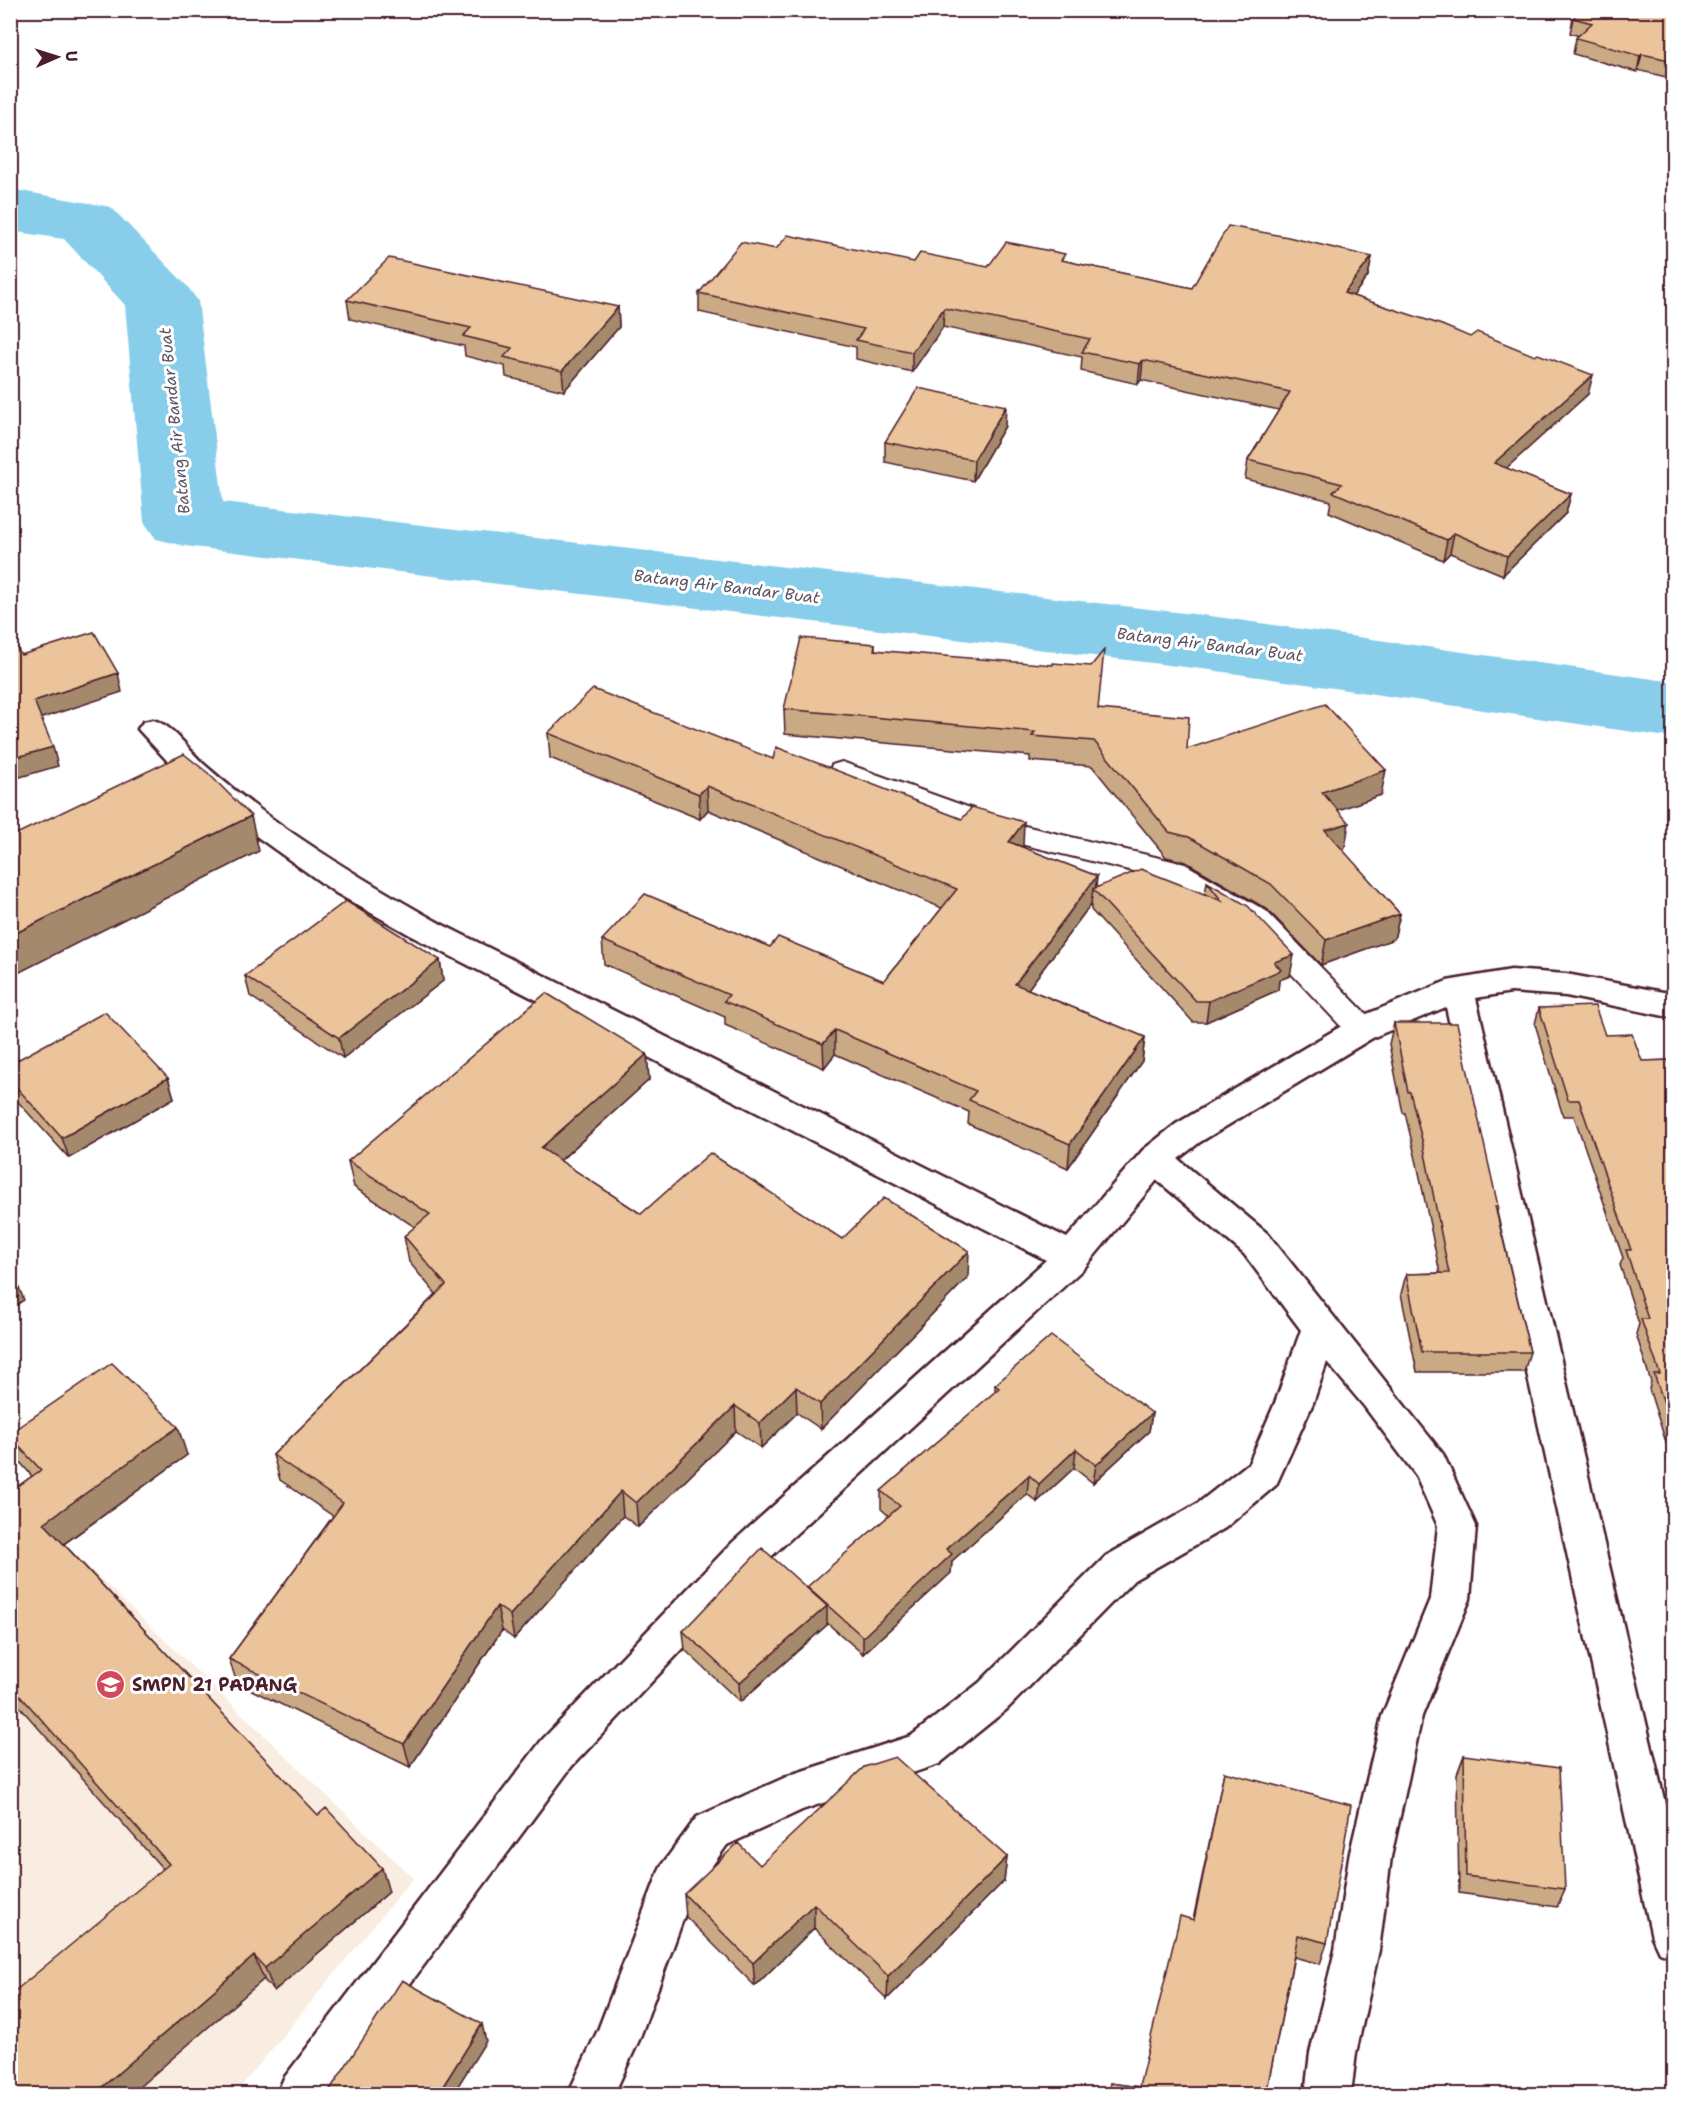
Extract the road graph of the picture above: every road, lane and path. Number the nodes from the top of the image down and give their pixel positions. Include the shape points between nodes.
1 (153, 729) dead end
2 (842, 771) edge
3 (1458, 989) junction
4 (1674, 1006) edge
5 (1362, 1029) junction
6 (1155, 1159) junction
7 (1072, 1257) junction
8 (1320, 1328) junction
9 (1674, 1937) edge
10 (300, 2094) edge
11 (591, 2094) edge
12 (1328, 2094) edge

1 - 7 street via 184,778 249,816 346,885 430,932
2 - 5 lane via 1006,831 1176,871 1256,918
3 - 4 street via 1511,981 1555,984
3 - 5 street
3 - 9 street
5 - 6 street via 1188,1133
6 - 7 street
6 - 8 street via 1256,1244
7 - 10 street via 747,1554 557,1753
8 - 11 street via 1294,1403 1263,1474 1211,1515 1120,1568 993,1696 924,1751 793,1793 712,1831 676,1880 617,2040
8 - 12 street via 1430,1465 1456,1526 1450,1599 1402,1716 1370,1857 1357,1950 1333,2053

